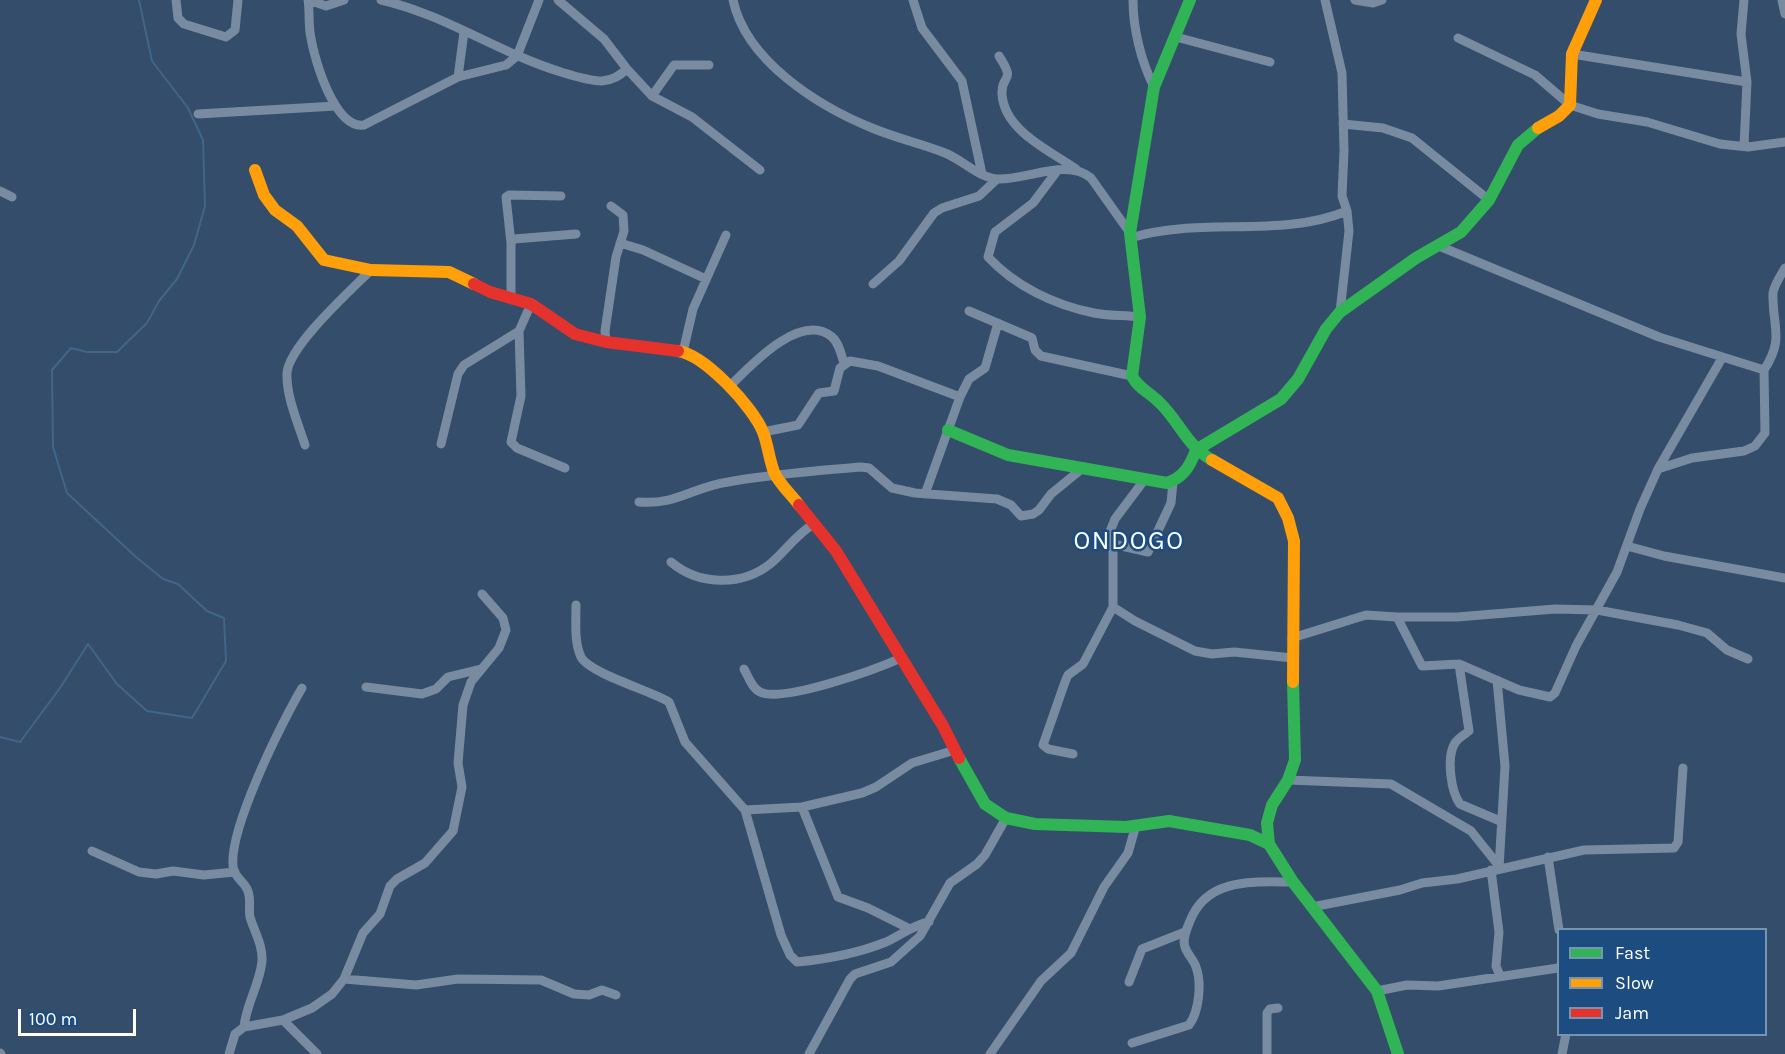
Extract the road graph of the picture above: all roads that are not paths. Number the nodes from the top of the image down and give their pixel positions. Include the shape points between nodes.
1 (176, 0) edge
2 (238, 0) edge
3 (308, 0) edge
4 (344, 0) edge
5 (381, 0) edge
6 (539, 0) edge
7 (558, 0) edge
8 (733, 0) edge
9 (913, 0) edge
10 (1133, 0) edge
11 (1190, 0) edge
12 (1326, 0) edge
13 (1355, 0) edge
14 (1382, 0) edge
15 (1596, 0) edge
16 (1744, 0) edge
17 (1782, 0) edge
18 (394, 1) edge
19 (1785, 14) edge
20 (464, 32) junction
21 (1176, 37) junction
22 (1458, 38) dead end
23 (1572, 54) junction
24 (517, 56) junction
25 (999, 56) dead end
26 (1270, 62) dead end
27 (710, 65) dead end
28 (627, 69) junction
29 (458, 77) junction
30 (1746, 82) junction
31 (1154, 87) junction
32 (652, 96) junction
33 (1570, 105) junction
34 (336, 106) junction
35 (198, 114) dead end
36 (1343, 124) junction
37 (1785, 142) edge
38 (1744, 146) junction
39 (1077, 169) junction
40 (255, 170) dead end
41 (760, 170) dead end
42 (1058, 171) junction
43 (982, 174) junction
44 (997, 179) junction
45 (0, 191) edge
46 (561, 196) dead end
47 (12, 197) dead end
48 (1488, 200) junction
49 (610, 206) dead end
50 (1347, 212) junction
51 (576, 234) dead end
52 (726, 235) dead end
53 (1130, 235) junction
54 (511, 243) junction
55 (620, 243) junction
56 (1439, 246) junction
57 (1785, 268) edge
58 (371, 270) junction
59 (706, 279) junction
60 (873, 284) dead end
61 (511, 297) junction
62 (531, 304) junction
63 (969, 311) dead end
64 (1340, 312) junction
65 (1140, 316) junction
66 (998, 322) junction
67 (519, 331) junction
68 (606, 342) junction
69 (683, 352) junction
70 (1722, 358) junction
71 (844, 363) junction
72 (1764, 370) junction
73 (1132, 376) junction
74 (730, 386) junction
75 (960, 397) junction
76 (948, 430) junction
77 (763, 432) junction
78 (441, 444) dead end
79 (304, 446) dead end
80 (1196, 450) junction
81 (1084, 467) junction
82 (565, 468) dead end
83 (1658, 469) junction
84 (775, 474) junction
85 (1145, 479) junction
86 (1173, 482) junction
87 (925, 494) junction
88 (639, 502) dead end
89 (814, 524) junction
90 (1113, 544) junction
91 (1627, 546) junction
92 (671, 562) dead end
93 (1785, 578) edge
94 (482, 594) dead end
95 (576, 605) dead end
96 (1113, 606) junction
97 (1598, 610) junction
98 (1397, 617) junction
99 (1292, 638) junction
100 (901, 658) junction
101 (1293, 658) junction
102 (1748, 659) dead end
103 (1459, 664) junction
104 (481, 669) junction
105 (744, 669) dead end
106 (1497, 680) junction
107 (366, 687) dead end
108 (302, 688) dead end
109 (954, 750) junction
110 (1073, 754) dead end
111 (1683, 768) dead end
112 (1288, 780) junction
113 (802, 807) junction
114 (745, 810) junction
115 (1006, 818) junction
116 (1500, 821) junction
117 (1136, 825) junction
118 (1269, 844) junction
119 (92, 851) dead end
120 (1548, 857) junction
121 (1496, 868) junction
122 (235, 872) junction
123 (1293, 882) junction
124 (1311, 907) junction
125 (929, 922) junction
126 (1558, 928) edge
127 (910, 929) junction
128 (1185, 932) junction
129 (1557, 968) edge
130 (1500, 976) junction
131 (344, 979) junction
132 (1129, 982) dead end
133 (1377, 991) junction
134 (616, 995) dead end
135 (1278, 1008) dead end
136 (283, 1020) junction
137 (244, 1027) junction
138 (1566, 1036) edge
139 (1132, 1043) dead end
140 (229, 1054) edge
141 (317, 1054) edge
142 (809, 1054) edge
143 (990, 1054) edge
144 (1267, 1054) edge
145 (1398, 1054) edge
146 (1562, 1054) edge

1 - 2 street via 178,18 184,24 226,38 235,30
3 - 4 street via 327,6
3 - 34 street via 310,37
5 - 18 street
6 - 24 street
7 - 28 street via 604,39
8 - 43 street via 751,44 811,95 842,115 947,154
9 - 43 street via 922,28 962,81
10 - 31 street via 1133,22
11 - 21 street
12 - 36 street via 1342,73
13 - 14 street
15 - 23 street
16 - 30 street via 1741,34
17 - 19 street
18 - 20 street
20 - 24 street
20 - 29 street
21 - 26 street
21 - 31 street
22 - 33 street via 1535,75
23 - 30 street
23 - 33 street
24 - 28 street via 577,77 601,81 616,78
24 - 29 street via 494,70
25 - 39 street via 1009,76 1002,94 1009,114 1021,131
27 - 32 street via 674,64
28 - 32 street
29 - 34 street via 356,126
30 - 38 street
31 - 53 street
32 - 41 street via 692,117
33 - 38 street via 1647,122 1698,139
33 - 48 street via 1518,145
34 - 35 street
36 - 48 street via 1383,128 1412,138
36 - 50 street via 1342,196
37 - 38 street
39 - 42 street
39 - 53 street via 1091,178
40 - 58 street via 264,195 275,210 297,226 324,260
42 - 44 street
42 - 65 street via 1034,203 994,232 988,257 1004,275 1047,297 1094,313
43 - 44 street
44 - 60 street via 979,196 934,213 899,261
45 - 47 street
46 - 54 street via 506,197
48 - 56 street via 1461,232
49 - 55 street via 619,210 625,222
50 - 53 street via 1307,223 1181,227
50 - 64 street
51 - 54 street via 518,238
52 - 59 street
53 - 65 street
54 - 61 street
55 - 59 street
55 - 68 street
56 - 64 street
56 - 70 street via 1649,333
57 - 72 street via 1773,291 1778,324 1776,351
58 - 61 street via 449,272 490,292
58 - 79 street via 290,360 288,388
59 - 69 street via 693,309
61 - 62 street
62 - 67 street
62 - 68 street via 574,334
63 - 66 street
64 - 80 street via 1281,399
65 - 73 street
66 - 73 street via 1032,338 1041,356
66 - 75 street via 985,368 969,380
67 - 78 street via 464,365 458,374
67 - 82 street via 521,396 512,442 517,448
68 - 69 street
69 - 74 street
70 - 72 street
70 - 83 street
71 - 74 street via 831,337 811,329 801,330
71 - 75 street via 858,361 878,366
71 - 77 street via 834,391 819,393 798,424
72 - 83 street via 1765,433 1755,446
73 - 80 street
74 - 77 street via 749,407
75 - 76 street
76 - 81 street via 1008,455
76 - 87 street
77 - 84 street
80 - 86 street via 1190,465
80 - 99 street via 1278,498 1294,541
81 - 85 street
81 - 87 street via 1051,494 1040,510 1026,516 997,500
83 - 91 street
84 - 87 street via 869,468 892,488
84 - 88 street via 727,482 667,502
84 - 89 street
85 - 86 street
85 - 90 street via 1115,519 1109,534
86 - 90 street via 1171,503 1148,552
89 - 92 street via 800,531 770,564 744,578 696,578
89 - 100 street via 836,551
90 - 96 street
91 - 93 street
91 - 97 street
94 - 104 street via 503,618 507,630 499,648
95 - 114 street via 577,644 582,660 669,702 676,711 685,742
96 - 101 street via 1195,651
96 - 110 street via 1083,664 1068,675 1043,746
97 - 98 street
97 - 102 street via 1707,633 1727,650
97 - 106 street via 1550,697
98 - 99 street via 1366,615
98 - 103 street via 1422,666
99 - 101 street
100 - 105 street via 861,676 786,692 766,693 754,688
100 - 109 street
101 - 112 street via 1295,760
103 - 106 street
103 - 116 street via 1469,731 1454,744 1454,791 1460,804
104 - 107 street via 448,677 436,689 422,694
104 - 131 street via 471,682 463,705 458,764 462,787 456,826 425,863 390,886 380,914 363,933
106 - 116 street via 1504,766
108 - 122 street via 266,756 239,828 233,856
109 - 113 street via 912,763 862,794
109 - 115 street via 985,804
111 - 120 street via 1678,842 1674,848 1610,848
112 - 118 street via 1272,805 1267,823
112 - 121 street via 1391,784 1471,831
113 - 114 street
113 - 127 street via 838,897
114 - 127 street via 781,935 797,962 837,958 865,950
115 - 117 street via 1095,828
115 - 125 street via 981,859 950,883
116 - 121 street
117 - 118 street via 1156,821 1190,824 1250,835
117 - 143 street via 1128,853 1104,887 1071,953 1041,981
118 - 123 street
119 - 122 street via 139,872
120 - 121 street
120 - 126 street
121 - 124 street
121 - 130 street via 1496,966
122 - 137 street via 248,890 250,916 262,959
123 - 124 street
123 - 128 street via 1246,881 1224,886 1194,910
124 - 133 street
125 - 127 street
125 - 142 street via 920,936 891,962 850,979
128 - 132 street via 1142,949
128 - 139 street via 1184,946 1197,973 1198,1004 1194,1018 1177,1030
129 - 130 street
130 - 133 street
131 - 134 street via 416,985 458,979 541,980 574,994 589,995 602,990
131 - 136 street via 322,1002
133 - 145 street
135 - 144 street via 1267,1013
136 - 137 street
136 - 141 street
137 - 140 street via 235,1034
138 - 146 street

